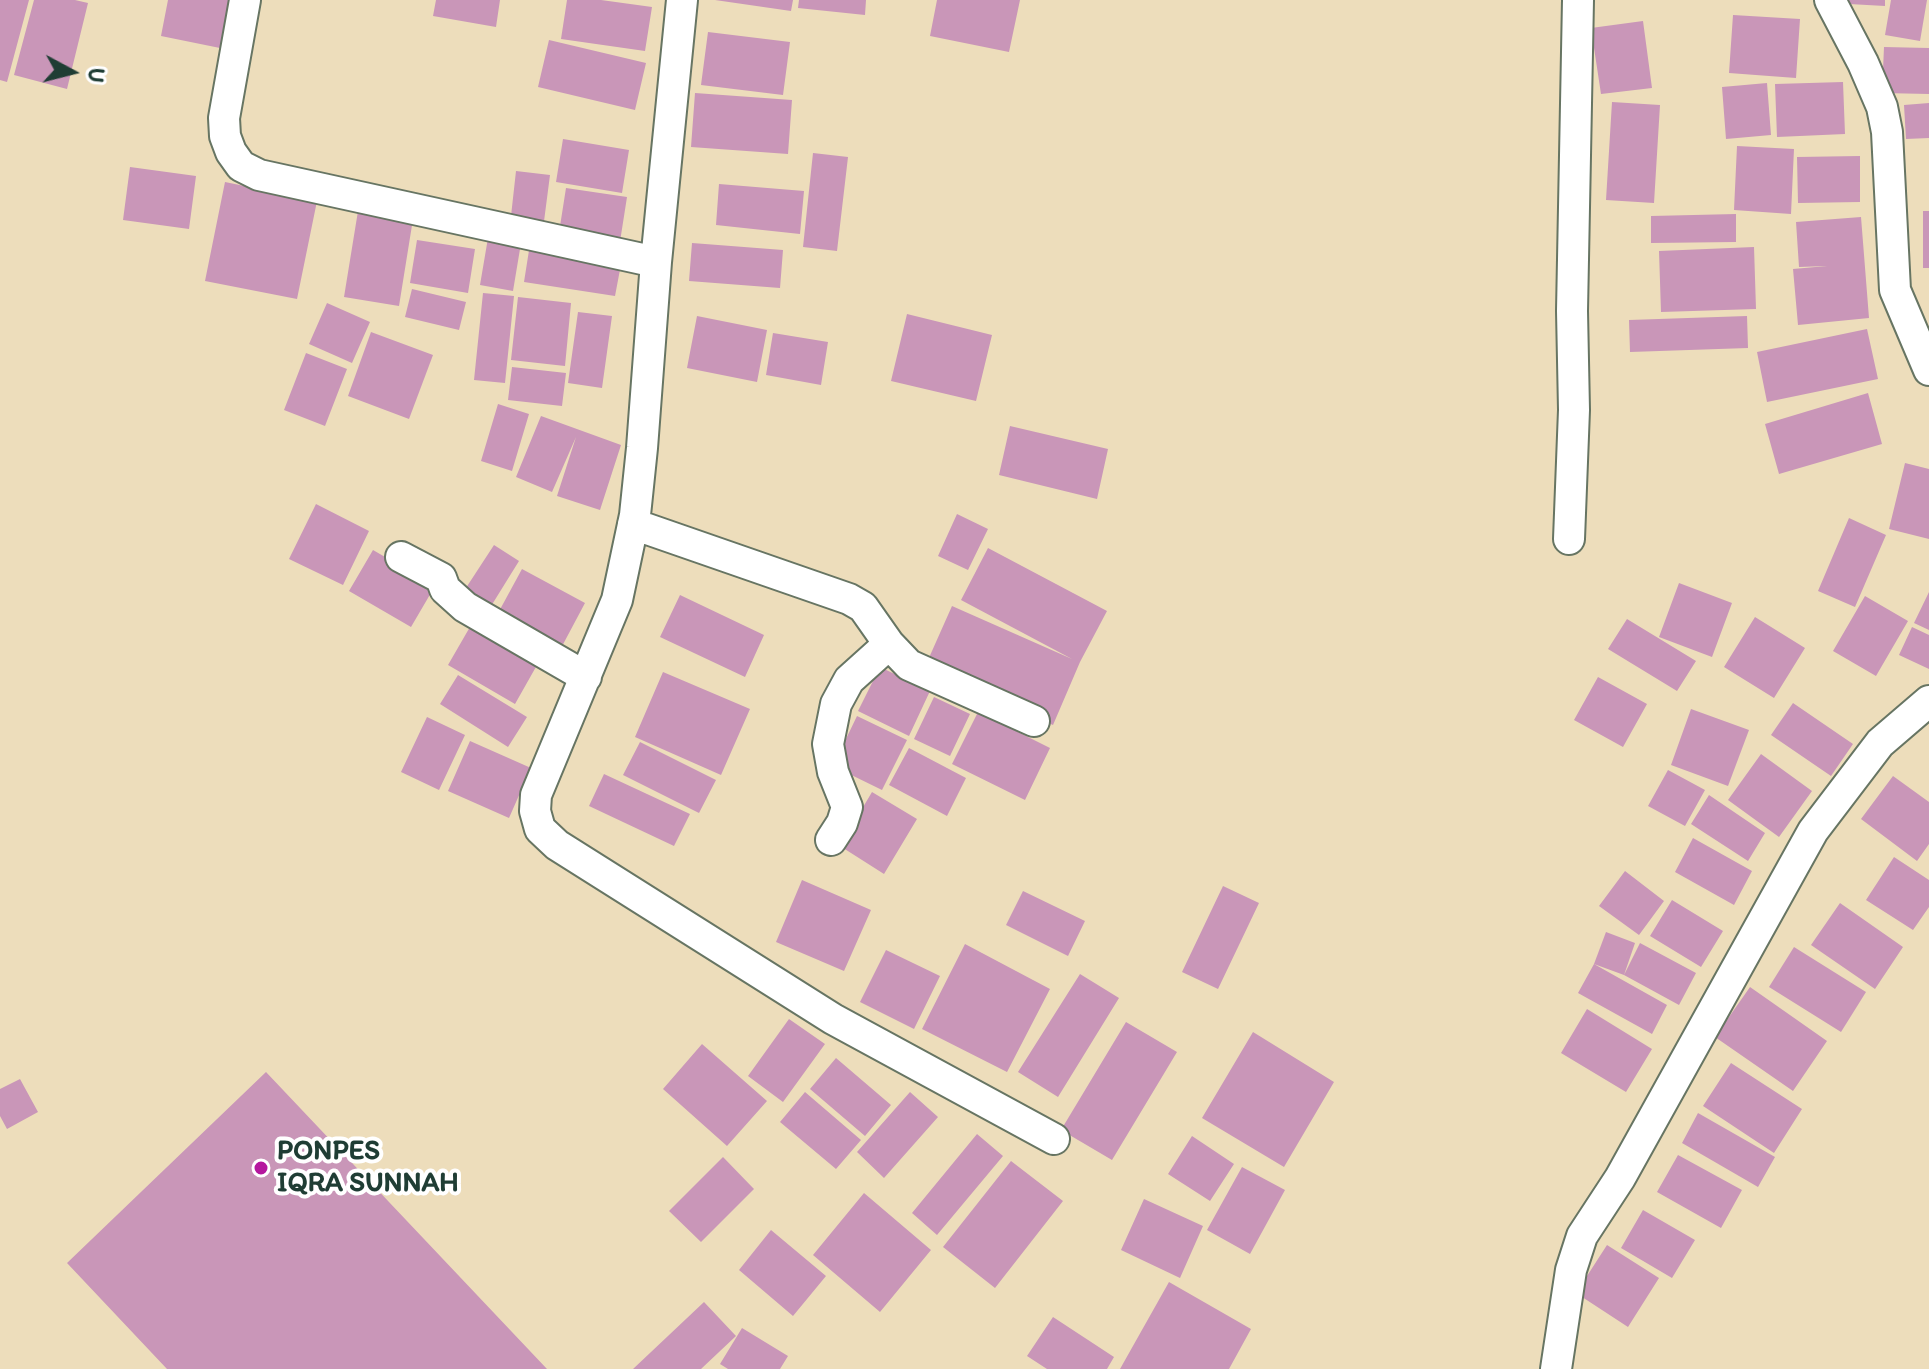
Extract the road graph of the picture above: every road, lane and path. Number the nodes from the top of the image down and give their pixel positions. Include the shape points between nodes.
1 (245, 0) edge
2 (682, 0) edge
3 (1578, 0) edge
4 (1830, 0) edge
5 (656, 262) junction
6 (1929, 370) edge
7 (633, 524) junction
8 (1569, 539) dead end
9 (401, 557) dead end
10 (889, 644) junction
11 (586, 677) junction
12 (1929, 701) edge
13 (1034, 721) dead end
14 (831, 840) dead end
15 (1054, 1139) dead end
16 (1556, 1369) edge

1 - 5 street via 224,118 225,136 241,166 259,175
2 - 5 street
3 - 8 street
4 - 6 street via 1882,107 1895,290
5 - 7 street
7 - 10 street via 849,599 863,607
7 - 11 street via 617,600
9 - 11 street via 441,578 465,607
10 - 13 street via 909,665
10 - 14 street via 849,680 836,704 828,744 847,807
11 - 15 street via 536,795 540,829 569,853 833,1019
12 - 16 street via 1880,743 1813,831 1620,1178 1582,1236 1571,1270

